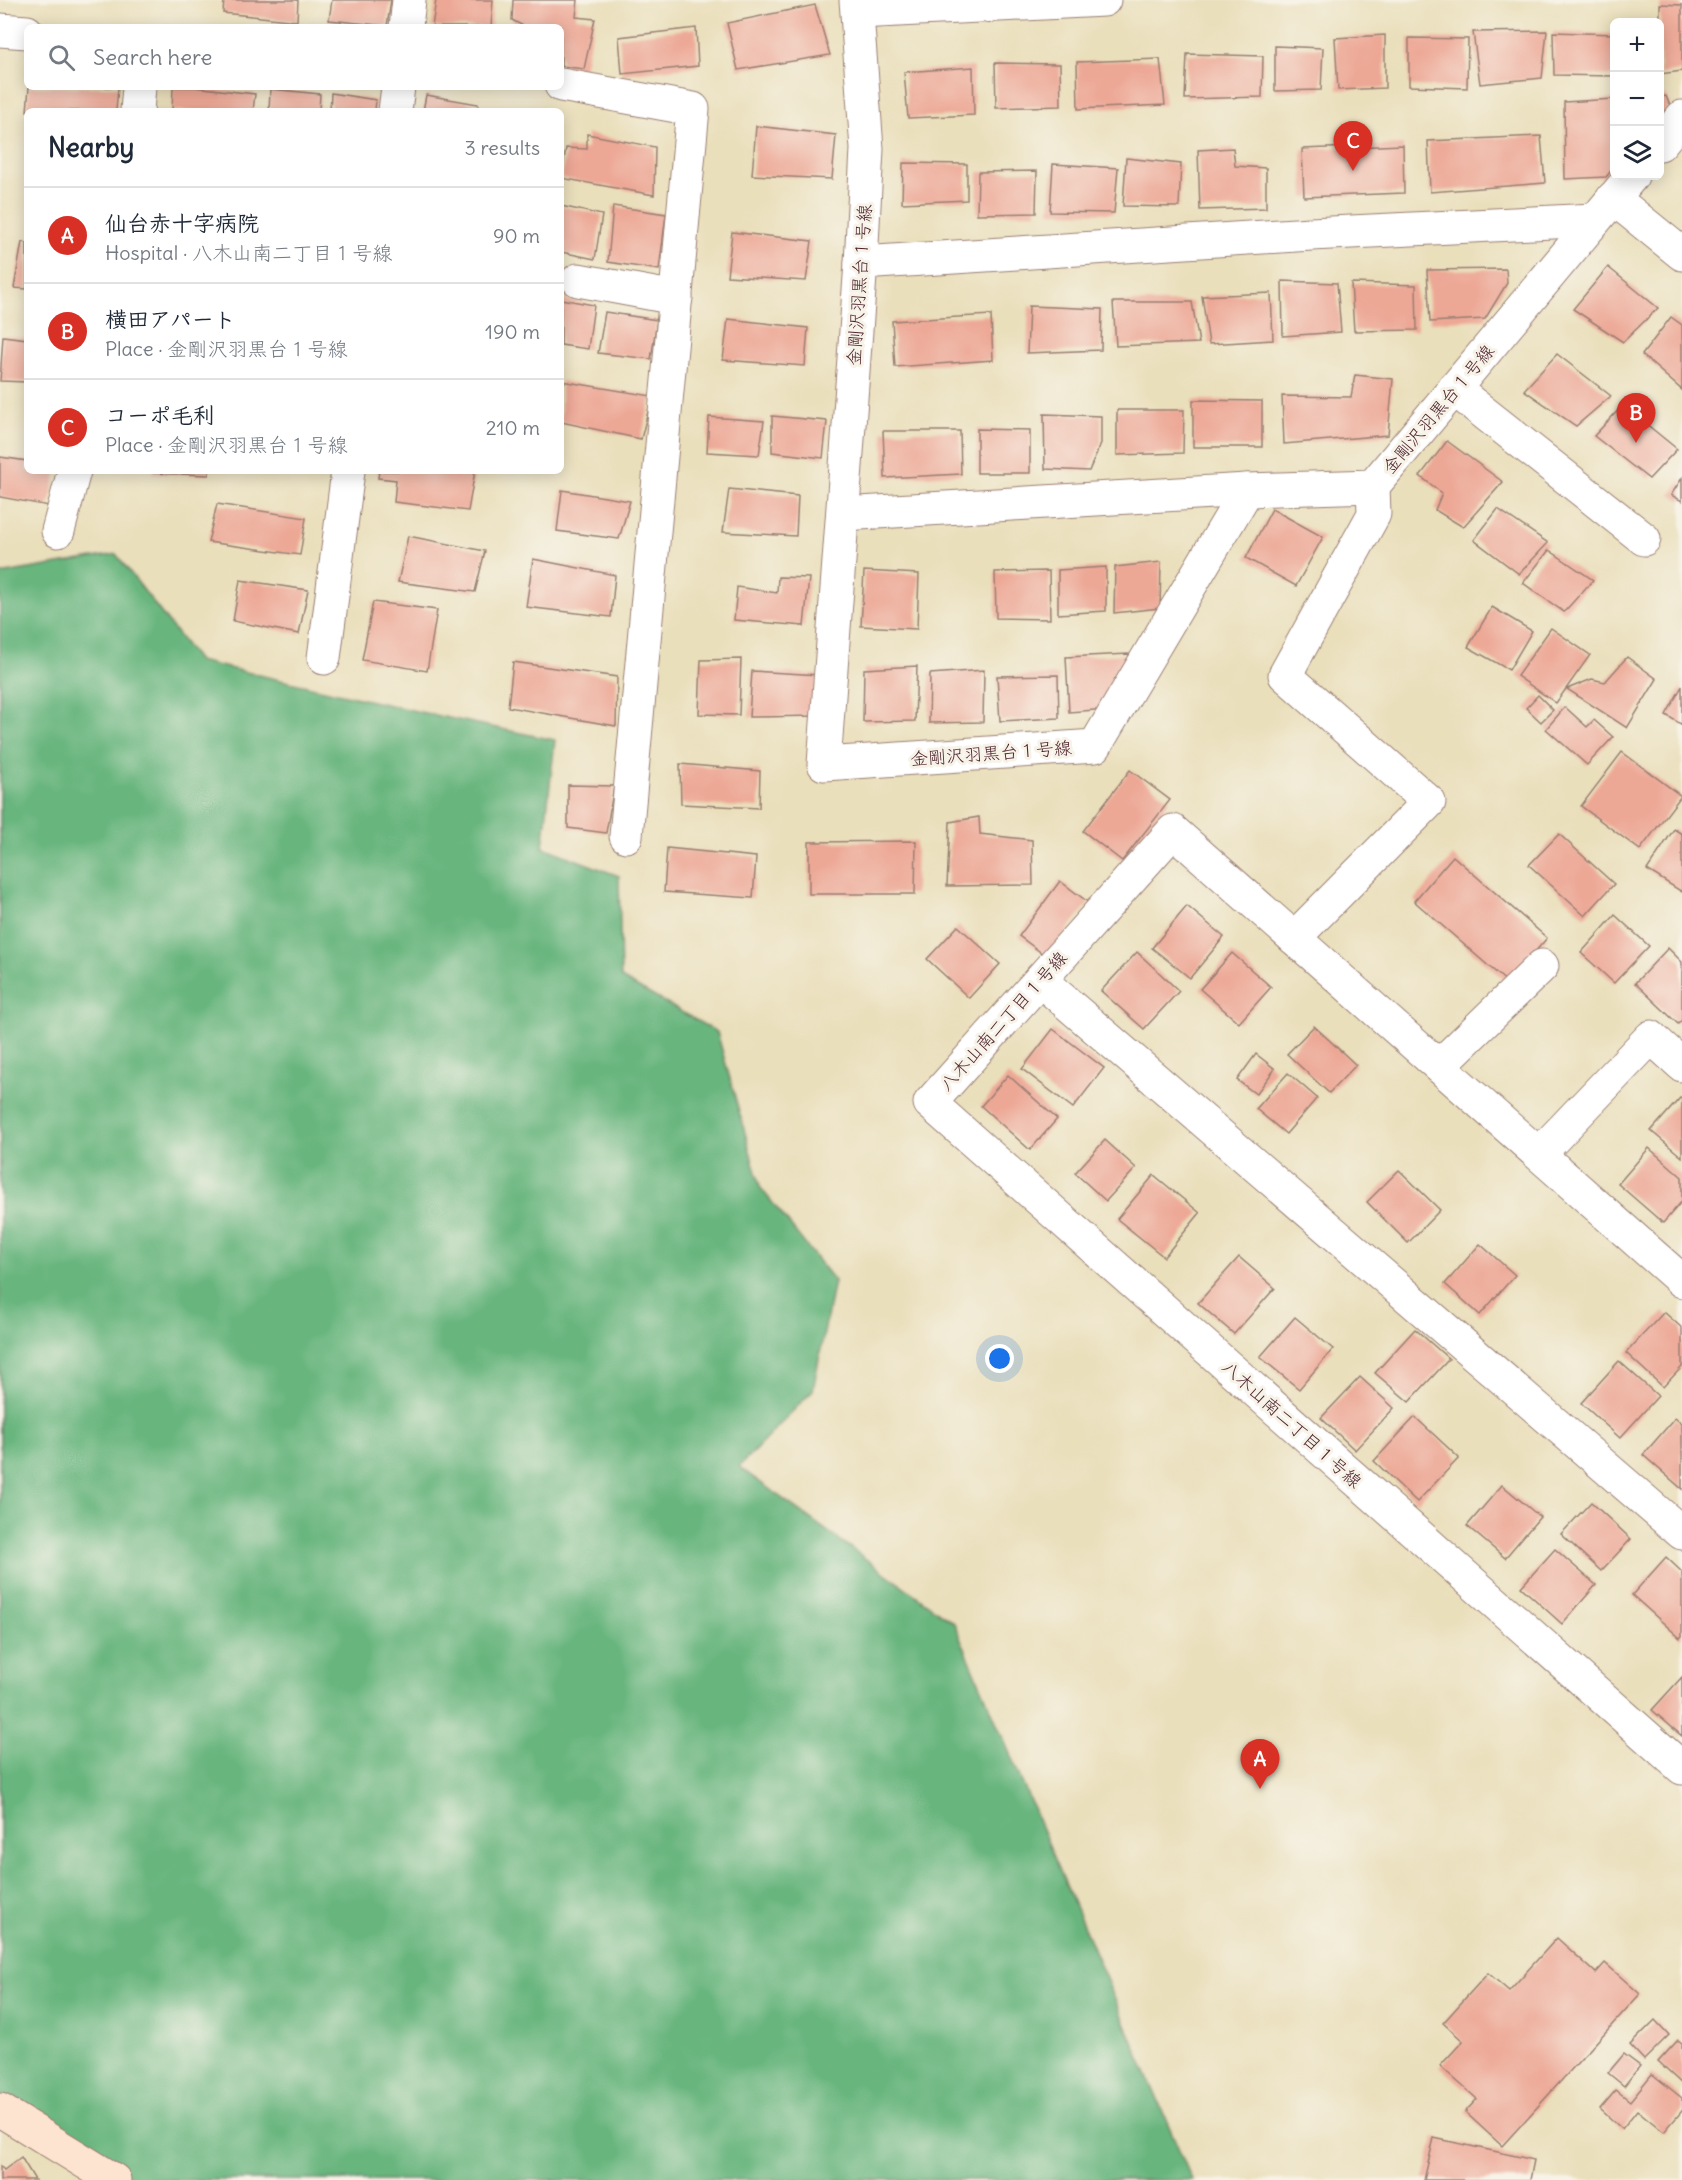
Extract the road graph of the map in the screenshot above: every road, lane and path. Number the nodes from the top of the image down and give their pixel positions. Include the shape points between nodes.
1 (409, 0) edge
2 (1104, 0) edge
3 (857, 6) edge
4 (405, 24) edge
5 (0, 30) edge
6 (24, 32) edge
7 (564, 86) edge
8 (139, 90) edge
9 (398, 90) edge
10 (137, 108) edge
11 (395, 108) edge
12 (1682, 117) edge
13 (1664, 138) edge
14 (1613, 198) edge
15 (1682, 254) edge
16 (861, 263) junction
17 (578, 280) dead end
18 (676, 298) junction
19 (1454, 389) junction
20 (73, 474) edge
21 (348, 474) edge
22 (1373, 486) junction
23 (1247, 490) junction
24 (843, 514) junction
25 (58, 531) dead end
26 (1644, 539) dead end
27 (324, 658) dead end
28 (626, 836) dead end
29 (1294, 938) junction
30 (1542, 966) dead end
31 (1040, 980) junction
32 (1682, 1065) edge
33 (1439, 1066) junction
34 (1539, 1154) junction
35 (1682, 1281) edge
36 (1682, 1533) edge
37 (1682, 1768) edge
38 (0, 2110) edge
39 (114, 2180) edge

1 - 4 street
2 - 3 street
3 - 16 street, 金剛沢羽黒台１号線 via 867,149
5 - 6 street
7 - 18 street via 693,109
8 - 10 street
9 - 11 street
12 - 13 street
14 - 15 street
14 - 16 street via 1311,234
14 - 19 street, 金剛沢羽黒台１号線
16 - 24 street, 金剛沢羽黒台１号線
17 - 18 street
18 - 28 street
19 - 22 street, 金剛沢羽黒台１号線
19 - 26 street
20 - 25 street
21 - 27 street
22 - 23 street, 金剛沢羽黒台１号線
22 - 29 street via 1374,514 1286,675 1429,802
23 - 24 street
23 - 24 street, 金剛沢羽黒台１号線 via 1095,746 824,765
29 - 31 street, 八木山南二丁目１号線 via 1173,831
29 - 33 street, 八木山南二丁目１号線
30 - 33 street
31 - 36 street
31 - 37 street, 八木山南二丁目１号線 via 930,1103
32 - 34 street via 1651,1037
33 - 34 street, 八木山南二丁目１号線
34 - 35 street, 八木山南二丁目１号線
38 - 39 street

